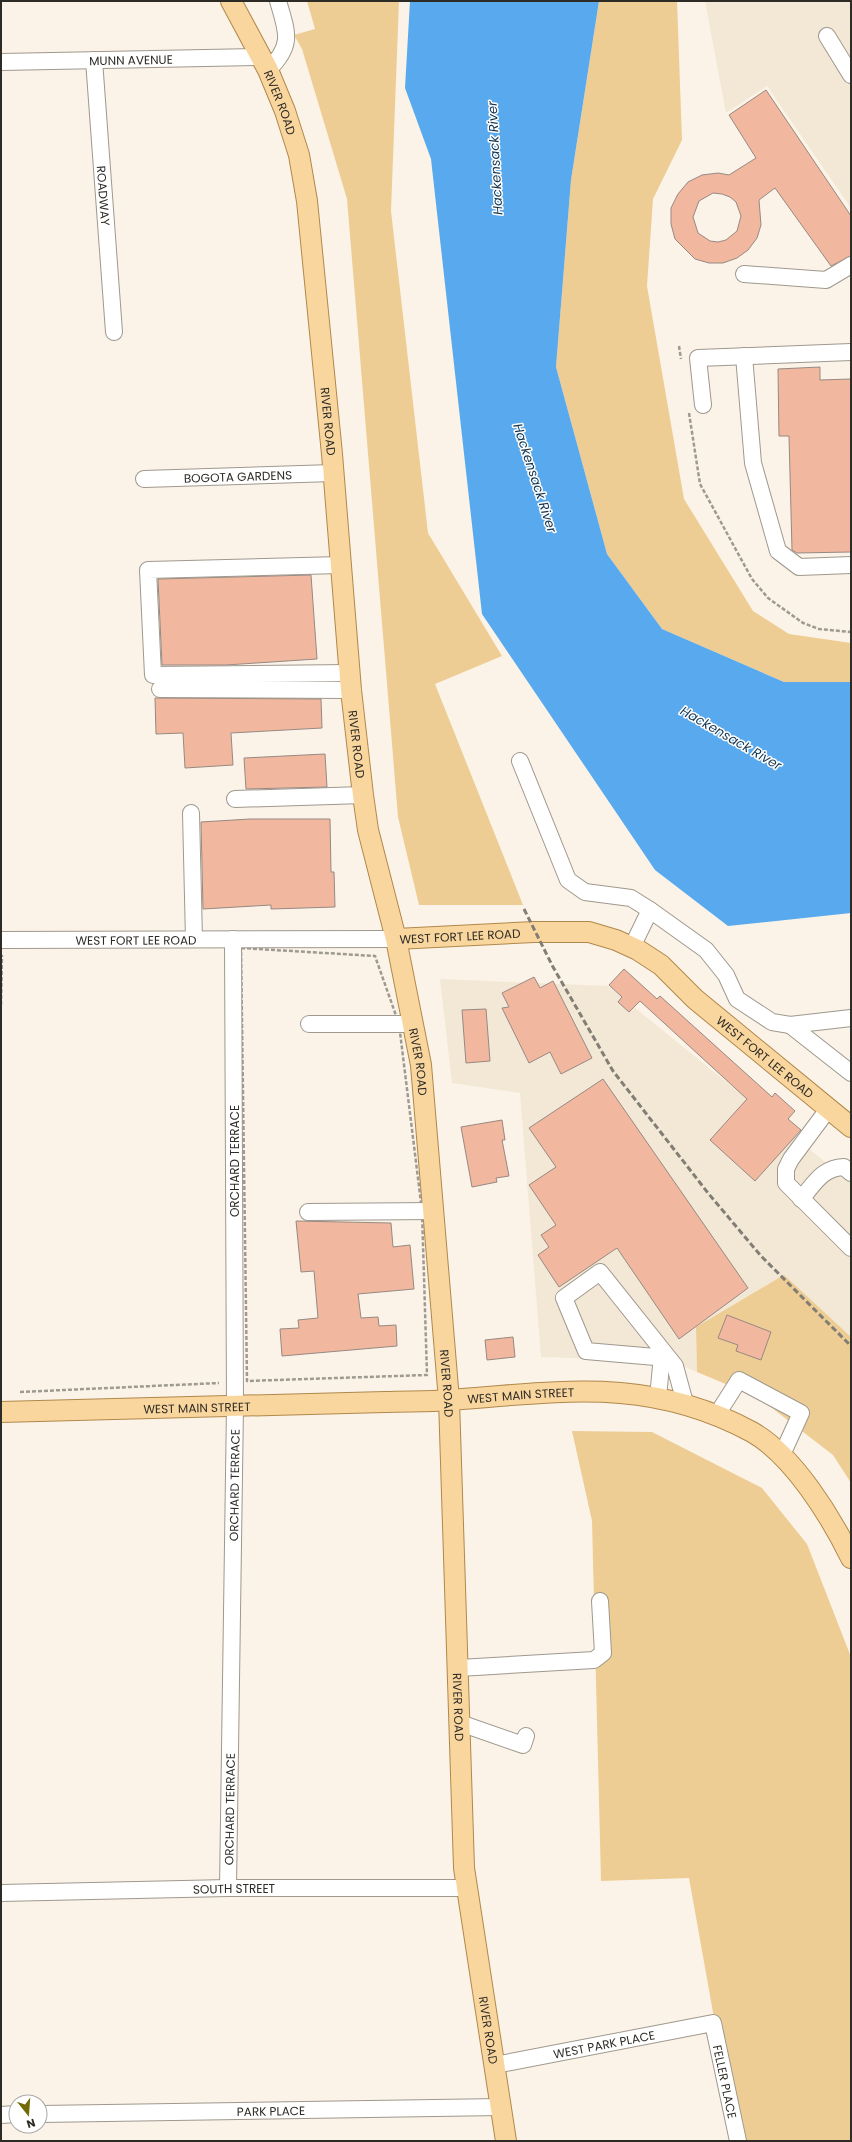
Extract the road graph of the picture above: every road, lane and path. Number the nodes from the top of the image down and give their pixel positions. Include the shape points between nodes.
1 (231, 1) edge
2 (278, 1) edge
3 (826, 36) dead end
4 (94, 60) junction
5 (1, 62) edge
6 (265, 63) junction
7 (851, 75) edge
8 (851, 266) edge
9 (744, 274) dead end
10 (114, 332) dead end
11 (679, 346) dead end
12 (851, 352) edge
13 (744, 356) junction
14 (681, 361) dead end
15 (696, 407) joint
16 (333, 473) junction
17 (144, 479) dead end
18 (341, 565) junction
19 (851, 565) edge
20 (851, 632) edge
21 (350, 681) junction
22 (160, 690) dead end
23 (520, 760) dead end
24 (363, 795) junction
25 (235, 799) dead end
26 (190, 813) dead end
27 (650, 910) junction
28 (194, 939) junction
29 (234, 939) junction
30 (396, 939) junction
31 (2, 945) edge
32 (632, 947) junction
33 (1, 1005) edge
34 (851, 1018) edge
35 (309, 1024) dead end
36 (406, 1024) junction
37 (790, 1025) junction
38 (851, 1073) edge
39 (829, 1108) junction
40 (851, 1127) edge
41 (851, 1173) edge
42 (801, 1199) junction
43 (428, 1211) junction
44 (308, 1212) dead end
45 (851, 1248) edge
46 (667, 1358) junction
47 (220, 1383) dead end
48 (17, 1392) dead end
49 (658, 1397) junction
50 (449, 1400) junction
51 (685, 1403) junction
52 (235, 1406) junction
53 (1, 1412) edge
54 (716, 1416) junction
55 (781, 1457) junction
56 (851, 1558) edge
57 (600, 1601) dead end
58 (459, 1668) junction
59 (460, 1724) junction
60 (526, 1736) dead end
61 (228, 1888) junction
62 (467, 1888) junction
63 (1, 1893) edge
64 (714, 2023) joint
65 (494, 2065) junction
66 (501, 2107) junction
67 (48, 2114) edge
68 (506, 2141) edge
69 (738, 2141) edge

1 - 6 main road, RIVER ROAD
2 - 6 street via 288,35 287,41 280,58
3 - 7 street
4 - 5 street, MUNN AVENUE
4 - 6 street, MUNN AVENUE
4 - 10 street, ROADWAY
6 - 16 main road, RIVER ROAD via 285,111 299,155 307,200
8 - 9 street via 826,280
11 - 14 path
12 - 13 street
13 - 15 street via 698,358
13 - 19 street via 753,464 778,551 799,567
15 - 20 path via 700,484 752,579 768,598 803,623 819,629
16 - 17 street, BOGOTA GARDENS
16 - 18 main road, RIVER ROAD
18 - 21 main road, RIVER ROAD
18 - 21 street via 148,570 153,675
21 - 22 street
21 - 24 main road, RIVER ROAD
23 - 27 street via 568,880 584,892 631,898
24 - 25 street
24 - 30 main road, RIVER ROAD via 378,878
26 - 28 street
27 - 32 street
27 - 37 street via 706,950 726,975 737,999 772,1022
28 - 29 street, WEST FORT LEE ROAD
28 - 31 street, WEST FORT LEE ROAD
29 - 30 street, WEST FORT LEE ROAD
29 - 52 street, ORCHARD TERRACE
30 - 32 main road, WEST FORT LEE ROAD via 589,932
30 - 36 main road, RIVER ROAD
31 - 33 path
32 - 39 main road, WEST FORT LEE ROAD via 662,965 694,999
34 - 37 street
35 - 36 street
36 - 43 path
36 - 43 main road, RIVER ROAD via 421,1065
36 - 43 path via 375,956 241,948 247,1381 427,1376
37 - 38 street
39 - 40 main road, WEST FORT LEE ROAD
39 - 42 street via 791,1158 786,1169 786,1184
41 - 42 street via 844,1167 825,1171
42 - 45 street
43 - 44 street
43 - 50 main road, RIVER ROAD
46 - 46 street via 600,1272 564,1298 586,1350
46 - 49 street via 661,1366
46 - 51 street via 675,1366
47 - 48 path
49 - 50 main road, WEST MAIN STREET via 588,1391
49 - 51 main road, WEST MAIN STREET
50 - 52 main road, WEST MAIN STREET
50 - 58 main road, RIVER ROAD
51 - 54 main road, WEST MAIN STREET
52 - 53 main road, WEST MAIN STREET
52 - 61 street, ORCHARD TERRACE
54 - 55 main road, WEST MAIN STREET via 755,1434
54 - 55 street via 739,1380 801,1413
55 - 56 main road, WEST MAIN STREET via 818,1501
57 - 58 street via 603,1653 594,1660
58 - 59 main road, RIVER ROAD
59 - 60 street via 522,1745
59 - 62 main road, RIVER ROAD via 464,1868
61 - 62 street, SOUTH STREET
61 - 63 street, SOUTH STREET
62 - 65 main road, RIVER ROAD
64 - 65 street, WEST PARK PLACE
64 - 69 street, FELLER PLACE
65 - 66 main road, RIVER ROAD
66 - 67 street, PARK PLACE
66 - 68 main road, RIVER ROAD

